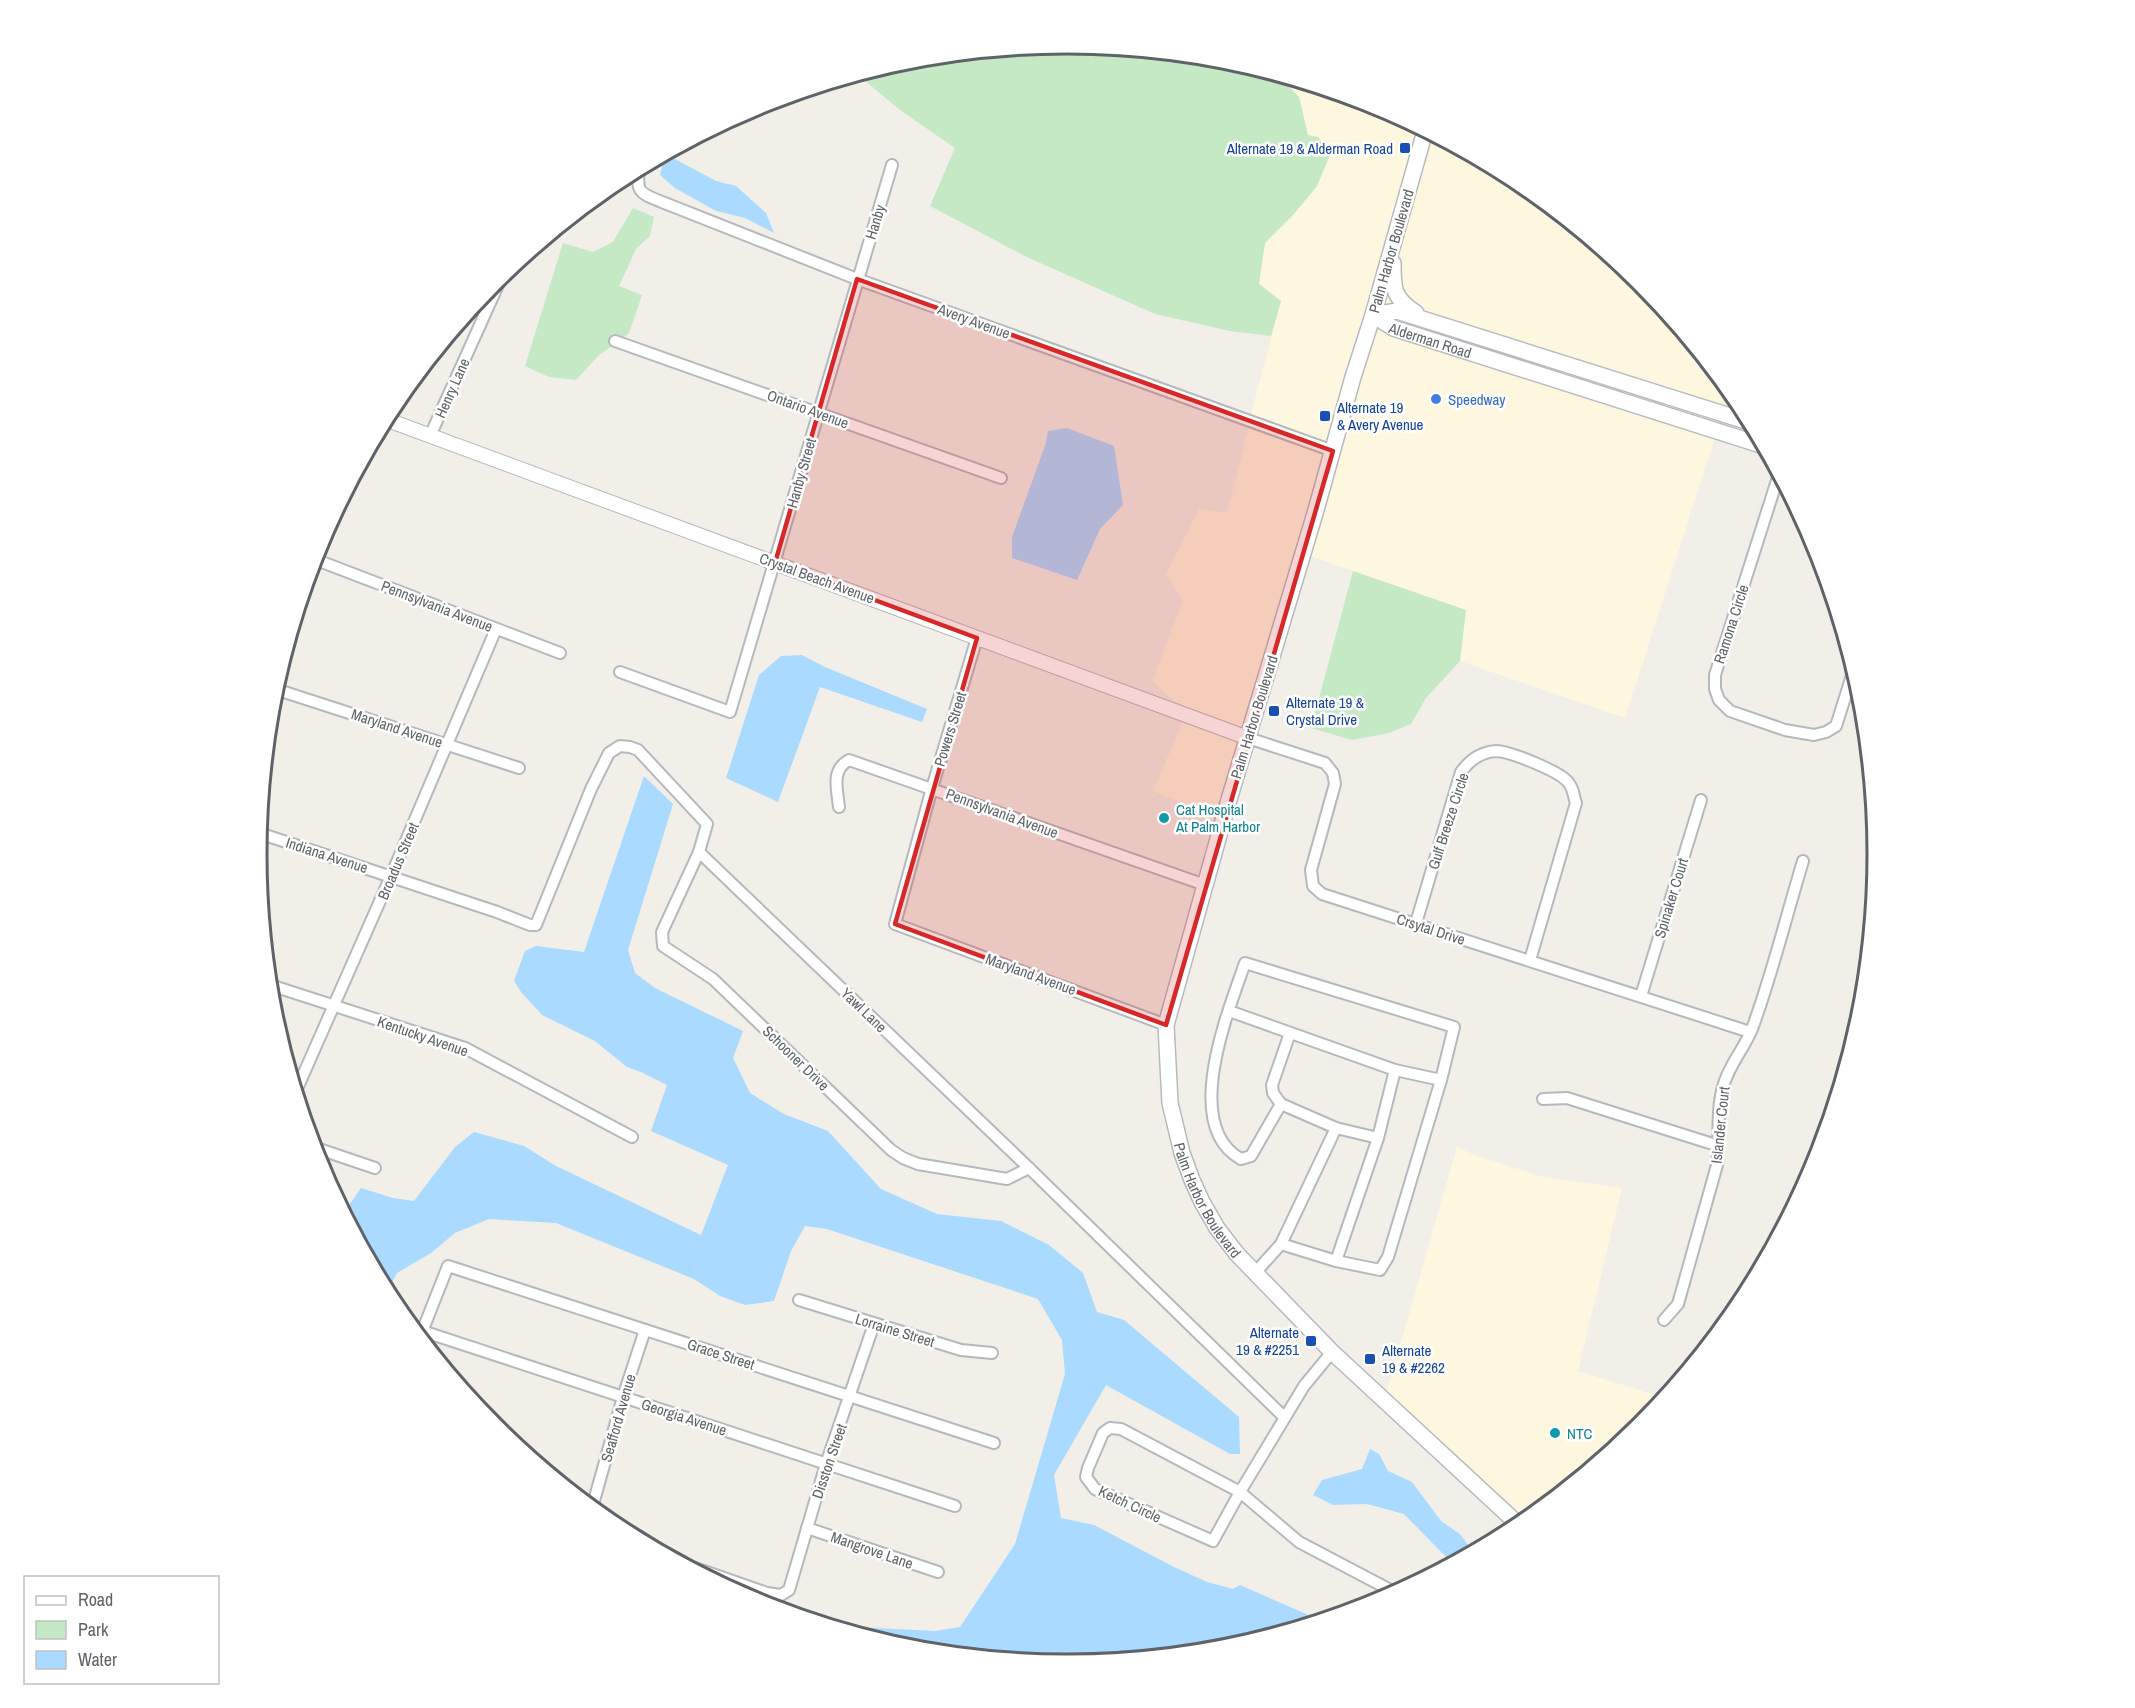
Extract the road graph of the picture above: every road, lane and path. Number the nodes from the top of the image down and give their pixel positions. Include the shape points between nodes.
1 (1423, 138) edge
2 (892, 165) dead end
3 (638, 180) edge
4 (1393, 246) junction
5 (857, 279) junction
6 (492, 299) edge
7 (1373, 315) junction
8 (1426, 320) junction
9 (615, 340) dead end
10 (818, 412) junction
11 (1738, 419) edge
12 (394, 422) edge
13 (430, 436) junction
14 (1753, 442) edge
15 (1333, 451) junction
16 (1001, 478) dead end
17 (1776, 483) edge
18 (323, 562) edge
19 (775, 563) junction
20 (496, 629) junction
21 (977, 638) junction
22 (560, 653) dead end
23 (620, 672) dead end
24 (1849, 685) edge
25 (284, 692) edge
26 (1248, 738) junction
27 (448, 744) junction
28 (519, 768) dead end
29 (932, 788) junction
30 (1701, 800) dead end
31 (839, 807) dead end
32 (268, 836) edge
33 (699, 852) junction
34 (1803, 861) dead end
35 (391, 876) junction
36 (1204, 885) junction
37 (1416, 923) junction
38 (895, 924) joint
39 (1530, 960) junction
40 (279, 988) edge
41 (1641, 996) junction
42 (334, 1006) junction
43 (1229, 1011) junction
44 (1166, 1025) junction
45 (1750, 1032) junction
46 (1290, 1033) junction
47 (1395, 1070) junction
48 (301, 1080) edge
49 (1441, 1080) junction
50 (1543, 1099) dead end
51 (1281, 1104) junction
52 (1336, 1128) junction
53 (632, 1137) dead end
54 (1378, 1138) junction
55 (1719, 1146) junction
56 (325, 1151) edge
57 (375, 1168) dead end
58 (1029, 1168) junction
59 (1281, 1244) junction
60 (1336, 1261) junction
61 (1254, 1274) junction
62 (799, 1300) dead end
63 (1664, 1320) dead end
64 (874, 1324) junction
65 (421, 1325) edge
66 (645, 1330) junction
67 (429, 1336) edge
68 (1332, 1352) junction
69 (992, 1353) dead end
70 (851, 1396) junction
71 (622, 1397) junction
72 (1284, 1417) junction
73 (994, 1443) dead end
74 (826, 1464) junction
75 (1240, 1492) junction
76 (594, 1499) edge
77 (955, 1506) dead end
78 (1512, 1519) edge
79 (807, 1528) junction
80 (938, 1572) dead end
81 (743, 1585) edge
82 (1386, 1588) edge

1 - 4 main road, Palm Harbor Boulevard
2 - 5 street, Hanby
3 - 5 street, Avery Avenue via 642,194
4 - 7 main road, Palm Harbor Boulevard
4 - 8 main road via 1393,285 1397,297
5 - 10 street, Hanby Street
5 - 15 street, Avery Avenue
6 - 13 street, Henry Lane
7 - 8 main road, Alderman Road via 1397,311
7 - 14 main road, Alderman Road via 1393,328
7 - 15 main road, Palm Harbor Boulevard
8 - 11 main road, Alderman Road
9 - 10 street, Ontario Avenue
10 - 16 street, Ontario Avenue
10 - 19 street, Hanby Street
12 - 13 street, Crystal Beach Avenue
13 - 19 street, Crystal Beach Avenue
15 - 26 main road, Palm Harbor Boulevard
17 - 24 street, Ramona Circle via 1715,675 1715,689 1730,711 1785,730 1814,735 1836,726
18 - 20 street, Pennsylvania Avenue
19 - 21 street, Crystal Beach Avenue
19 - 23 street via 730,712
20 - 22 street, Pennsylvania Avenue
20 - 27 street, Broadus Street
21 - 26 street, Crystal Beach Avenue
21 - 29 street, Powers Street
25 - 27 street, Maryland Avenue
26 - 36 main road, Palm Harbor Boulevard
26 - 37 street, Crsytal Drive via 1325,763 1333,773 1335,784 1311,870 1313,886 1322,894
27 - 28 street, Maryland Avenue
27 - 35 street, Broadus Street
29 - 31 street, Pennsylvania Avenue via 849,760 841,764 836,776
29 - 36 street, Pennsylvania Avenue
29 - 38 street, Powers Street
30 - 41 street, Spinaker Court
32 - 35 street, Indiana Avenue
33 - 35 street, Indiana Avenue via 707,824 638,750 620,746 609,753 591,789 536,926
33 - 58 street, Yawl Lane
33 - 58 street, Schooner Drive via 662,932 663,946 713,979 903,1158 1007,1179
34 - 45 street, Islander Court
35 - 42 street, Broadus Street
36 - 44 main road, Palm Harbor Boulevard
37 - 39 street, Crsytal Drive
37 - 39 street, Gulf Breeze Circle via 1461,772 1467,764 1497,751 1541,765 1566,780 1574,790 1576,803
38 - 44 street, Maryland Avenue
39 - 41 street, Crsytal Drive
40 - 42 street, Kentucky Avenue
41 - 45 street, Crsytal Drive
42 - 48 street, Broadus Street
42 - 53 street, Kentucky Avenue via 465,1048
43 - 46 street
43 - 49 street via 1245,963 1454,1027
43 - 51 street via 1214,1067 1211,1110 1220,1140 1241,1159 1251,1156
44 - 61 main road, Palm Harbor Boulevard via 1170,1103 1182,1153 1217,1228
45 - 55 street, Islander Court via 1723,1085
46 - 47 street
46 - 51 street via 1272,1085
47 - 49 street
47 - 54 street
49 - 60 street via 1388,1257 1380,1270
50 - 55 street via 1567,1098
51 - 52 street
52 - 54 street
52 - 59 street
54 - 60 street
55 - 63 street, Islander Court via 1678,1304
56 - 57 street
58 - 72 street, Yawl Lane
59 - 60 street
59 - 61 street
61 - 68 main road, Palm Harbor Boulevard
62 - 64 street, Lorraine Street
64 - 69 street, Lorraine Street via 961,1350
64 - 70 street, Disston Street
65 - 66 street, Grace Street via 448,1266
66 - 70 street, Grace Street
66 - 71 street, Seafford Avenue
67 - 71 street, Georgia Avenue
68 - 72 street, Ketch Circle
68 - 78 main road
70 - 73 street, Grace Street
70 - 74 street, Disston Street
71 - 74 street, Georgia Avenue
71 - 76 street, Seafford Avenue
72 - 75 street, Ketch Circle
74 - 77 street, Georgia Avenue
74 - 79 street, Disston Street
75 - 75 street, Ketch Circle via 1121,1429 1110,1428 1103,1433 1086,1477 1095,1489 1212,1541
75 - 82 street via 1299,1542
79 - 80 street, Mangrove Lane
79 - 81 street, Disston Street via 789,1590 767,1593

